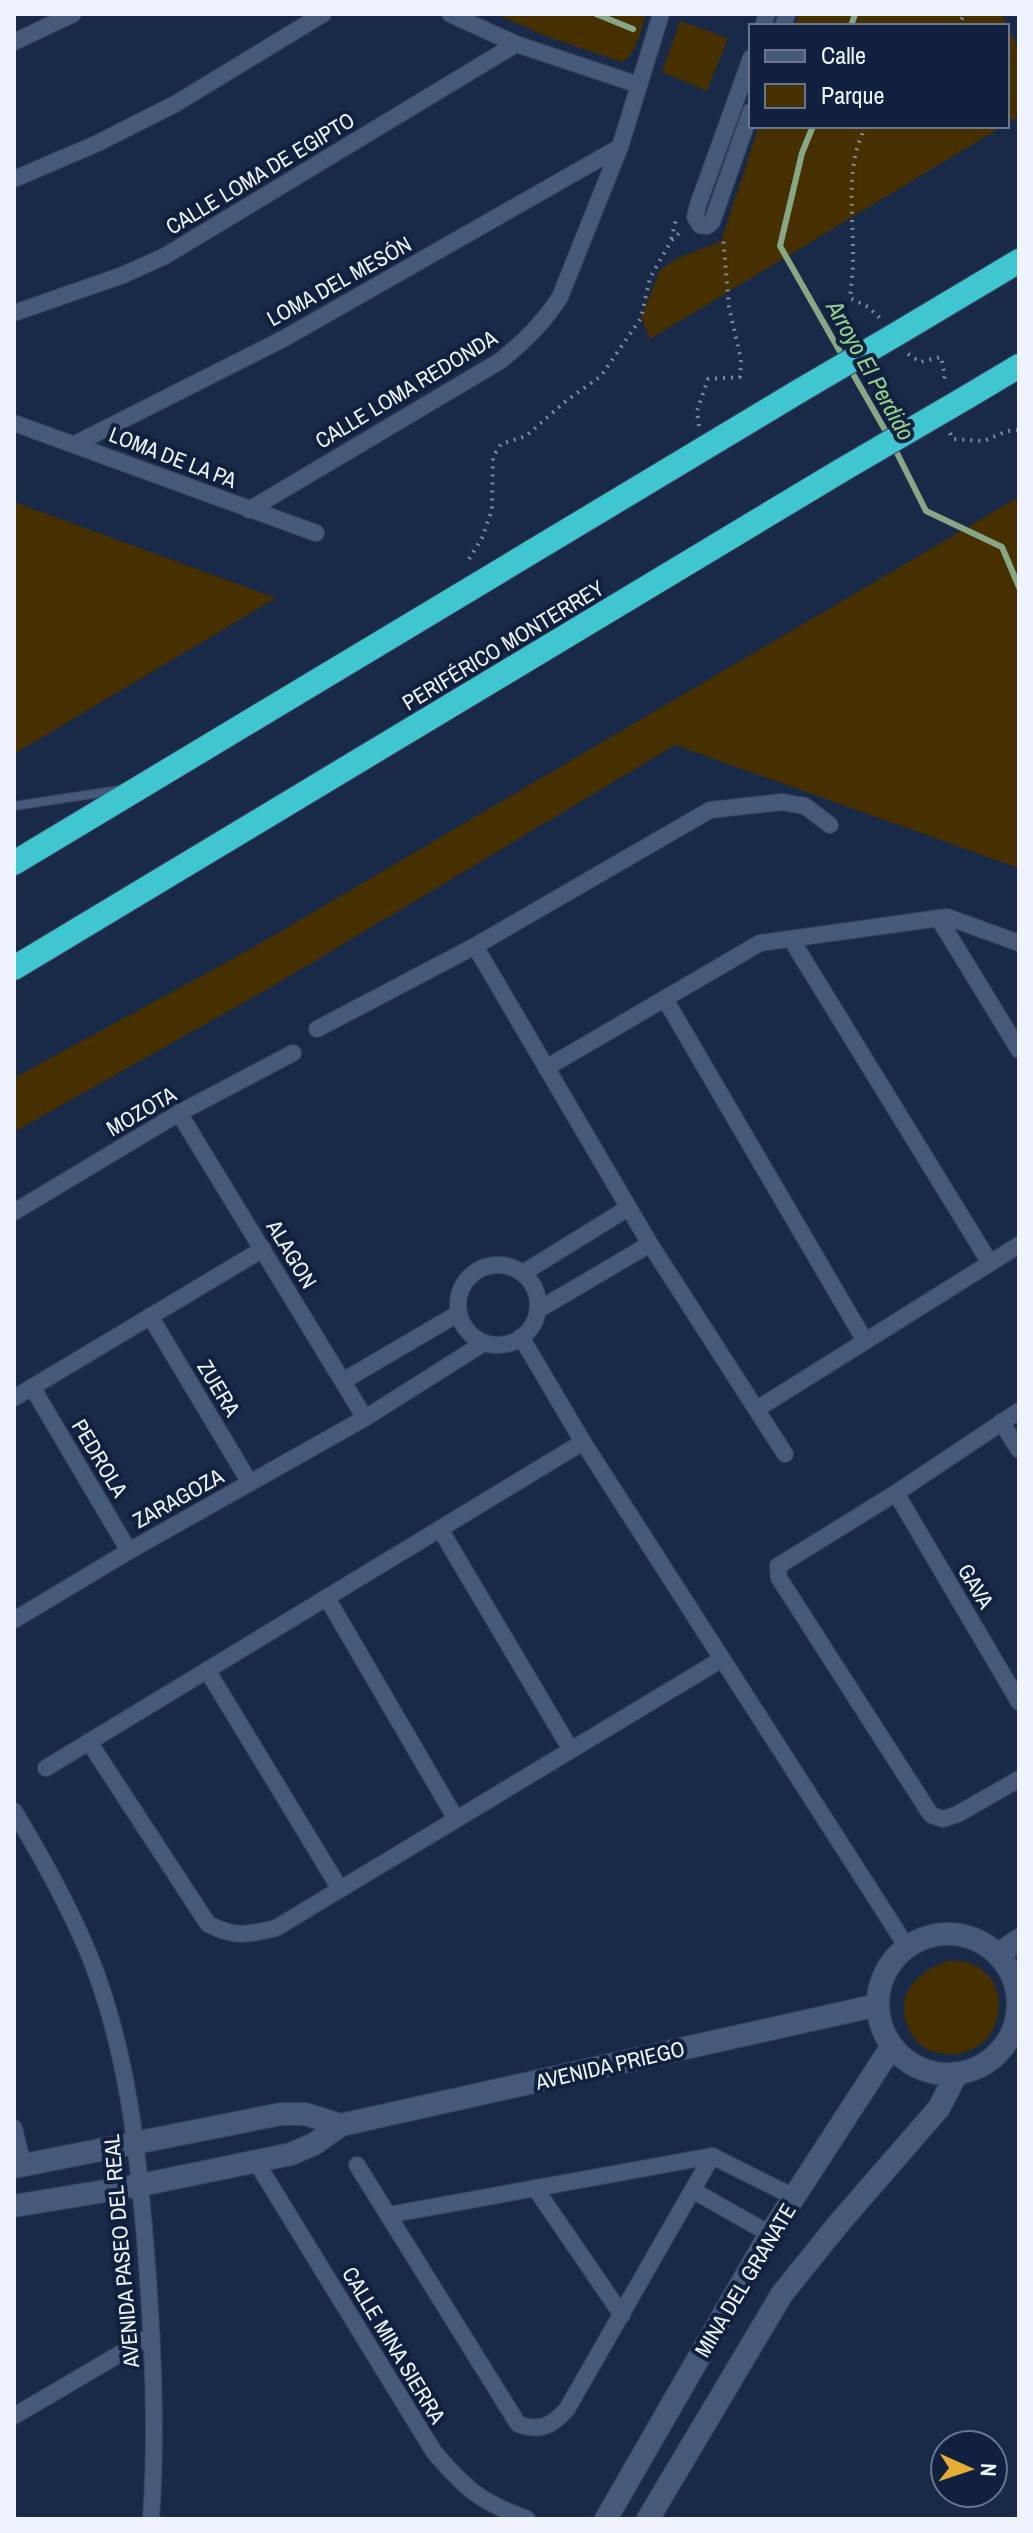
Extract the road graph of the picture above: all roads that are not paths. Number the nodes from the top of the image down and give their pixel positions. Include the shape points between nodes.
1 (73, 14) edge
2 (323, 14) edge
3 (450, 14) edge
4 (661, 14) edge
5 (14, 42) edge
6 (516, 44) junction
7 (749, 64) edge
8 (639, 85) junction
9 (749, 117) edge
10 (620, 147) junction
11 (14, 179) edge
12 (1019, 261) edge
13 (14, 313) edge
14 (1019, 366) edge
15 (14, 423) edge
16 (75, 444) junction
17 (249, 510) junction
18 (316, 533) dead end
19 (140, 787) junction
20 (14, 806) edge
21 (830, 825) dead end
22 (14, 863) edge
23 (939, 919) junction
24 (791, 939) junction
25 (1019, 943) edge
26 (475, 946) junction
27 (14, 968) edge
28 (665, 999) junction
29 (317, 1029) dead end
30 (1019, 1050) edge
31 (293, 1053) dead end
32 (546, 1068) junction
33 (179, 1113) junction
34 (628, 1208) junction
35 (14, 1212) edge
36 (650, 1244) junction
37 (1019, 1245) edge
38 (263, 1249) junction
39 (990, 1263) junction
40 (523, 1273) junction
41 (538, 1310) junction
42 (459, 1313) junction
43 (150, 1316) junction
44 (521, 1337) junction
45 (865, 1341) junction
46 (484, 1343) junction
47 (343, 1381) junction
48 (32, 1387) junction
49 (14, 1398) edge
50 (757, 1409) junction
51 (1019, 1411) edge
52 (365, 1418) junction
53 (1001, 1422) junction
54 (583, 1442) junction
55 (1019, 1450) edge
56 (785, 1454) dead end
57 (250, 1483) junction
58 (896, 1493) junction
59 (440, 1529) junction
60 (129, 1551) junction
61 (327, 1598) junction
62 (15, 1618) edge
63 (722, 1659) junction
64 (207, 1670) junction
65 (1019, 1702) edge
66 (89, 1742) junction
67 (571, 1750) junction
68 (46, 1768) dead end
69 (1019, 1779) edge
70 (14, 1811) edge
71 (456, 1819) junction
72 (21, 1838) edge
73 (340, 1889) junction
74 (1019, 1940) edge
75 (907, 1947) junction
76 (998, 1955) junction
77 (878, 2005) junction
78 (1013, 2039) edge
79 (892, 2046) junction
80 (957, 2073) junction
81 (341, 2125) junction
82 (14, 2128) edge
83 (136, 2144) junction
84 (712, 2156) junction
85 (255, 2160) junction
86 (357, 2165) dead end
87 (18, 2166) edge
88 (141, 2185) junction
89 (535, 2188) junction
90 (694, 2191) junction
91 (794, 2197) junction
92 (14, 2206) edge
93 (388, 2215) junction
94 (770, 2234) junction
95 (622, 2315) junction
96 (152, 2335) junction
97 (14, 2416) edge
98 (519, 2518) edge
99 (151, 2519) edge
100 (606, 2519) edge
101 (648, 2519) edge

1 - 5 street
2 - 11 street via 175,104
3 - 6 street
4 - 8 street, CALLE LOMA REDONDA
6 - 8 street
6 - 13 street, CALLE LOMA DE EGIPTO via 165,256
7 - 9 street via 695,217 700,225 707,226 716,211
8 - 10 street, CALLE LOMA REDONDA
10 - 16 street, LOMA DEL MESÓN via 283,339
10 - 17 street, CALLE LOMA REDONDA via 560,297 530,337 500,361
12 - 19 highway, bridge via 891,326 801,390
14 - 27 highway, PERIFÉRICO MONTERREY, bridge
15 - 16 street, LOMA DE LA PA
16 - 17 street, LOMA DE LA PA
17 - 18 street, LOMA DE LA PA
19 - 20 lane
19 - 22 highway
21 - 26 street via 805,806 782,802 710,810
23 - 24 street
23 - 25 street via 947,917
23 - 30 street
24 - 28 street via 760,943
24 - 39 street
26 - 29 street
26 - 32 street
28 - 32 street
28 - 45 street
31 - 33 street, MOZOTA
32 - 34 street
33 - 35 street, MOZOTA
33 - 38 street, ALAGON
34 - 36 street
34 - 40 street
36 - 41 street
36 - 50 street
37 - 39 street
38 - 43 street
38 - 47 street, ALAGON
39 - 45 street
40 - 41 street via 532,1283
40 - 42 street via 497,1265 472,1275 459,1299
41 - 44 street via 534,1324
42 - 46 street
42 - 47 street
43 - 48 street
43 - 57 street, ZUERA
44 - 46 street via 504,1345
44 - 54 street
45 - 50 street
46 - 52 street, ZARAGOZA
47 - 52 street, ALAGON
48 - 49 street
48 - 60 street, PEDROLA
50 - 56 street
51 - 53 street
52 - 57 street, ZARAGOZA
53 - 55 street
53 - 58 street
54 - 59 street
54 - 63 street
57 - 60 street, ZARAGOZA
58 - 65 street, GAVA
58 - 69 street via 778,1566 779,1578 931,1815 943,1819 958,1814
59 - 61 street
59 - 67 street
60 - 62 street, ZARAGOZA
61 - 64 street
61 - 71 street
63 - 67 street
63 - 75 street
64 - 66 street
64 - 73 street
66 - 68 street
66 - 73 street via 208,1924 231,1936 276,1928
67 - 71 street
70 - 72 street, AVENIDA PASEO DEL REAL
71 - 73 street
72 - 83 street, AVENIDA PASEO DEL REAL via 85,1945 119,2054
74 - 76 street
75 - 76 street via 954,1934 970,1937
75 - 77 street via 885,1973
76 - 78 street via 1018,2000
77 - 79 street
77 - 81 street, AVENIDA PRIEGO
78 - 80 street via 985,2064
79 - 80 street via 915,2066
79 - 91 street, MINA DEL GRANATE
80 - 101 street via 939,2108 782,2294
81 - 83 street, AVENIDA PRIEGO via 294,2113
81 - 85 street, AVENIDA PRIEGO via 304,2149
82 - 87 street
83 - 87 street, AVENIDA PRIEGO
83 - 88 street, AVENIDA PASEO DEL REAL
84 - 89 street
84 - 90 street
84 - 91 street
85 - 88 street, AVENIDA PRIEGO
85 - 98 street, CALLE MINA SIERRA via 434,2452 481,2500
86 - 93 street
88 - 92 street, AVENIDA PRIEGO
88 - 96 street, AVENIDA PASEO DEL REAL
89 - 93 street
89 - 95 street
90 - 94 street
90 - 95 street
91 - 94 street, MINA DEL GRANATE
93 - 95 street via 518,2424 542,2429 557,2421
94 - 100 street, MINA DEL GRANATE
96 - 97 street
96 - 99 street, AVENIDA PASEO DEL REAL via 156,2437

